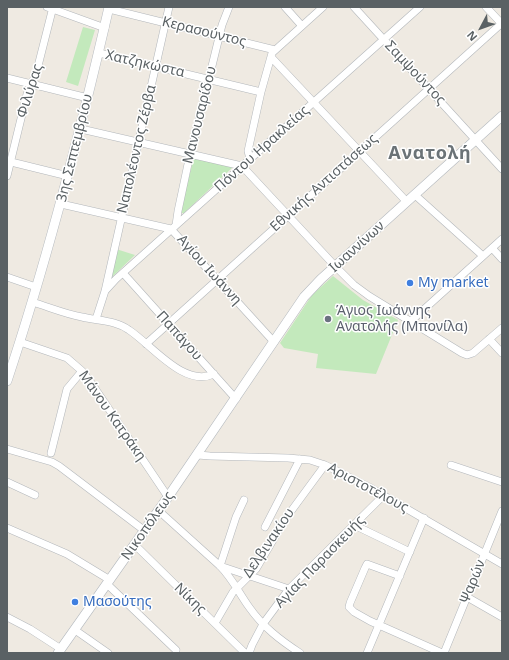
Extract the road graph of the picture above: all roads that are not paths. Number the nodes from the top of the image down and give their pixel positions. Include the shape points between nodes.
1 (169, 7) edge
2 (229, 7) edge
3 (285, 7) edge
4 (323, 7) edge
5 (354, 7) edge
6 (420, 7) edge
7 (486, 7) edge
8 (51, 8) edge
9 (109, 8) edge
10 (166, 23) junction
11 (502, 24) edge
12 (302, 26) junction
13 (105, 28) junction
14 (220, 35) junction
15 (384, 39) junction
16 (275, 50) junction
17 (99, 53) junction
18 (271, 57) junction
19 (156, 66) junction
20 (7, 78) edge
21 (209, 79) junction
22 (32, 84) junction
23 (430, 88) junction
24 (261, 92) junction
25 (88, 98) junction
26 (313, 102) junction
27 (502, 116) edge
28 (81, 129) junction
29 (476, 139) junction
30 (138, 142) junction
31 (359, 152) junction
32 (190, 154) junction
33 (250, 159) junction
34 (9, 161) edge
35 (242, 166) junction
36 (502, 168) edge
37 (7, 176) edge
38 (68, 176) junction
39 (415, 195) junction
40 (406, 202) junction
41 (61, 204) junction
42 (288, 216) junction
43 (122, 218) junction
44 (174, 227) junction
45 (502, 239) edge
46 (492, 248) junction
47 (483, 256) junction
48 (502, 259) edge
49 (335, 266) junction
50 (123, 273) junction
51 (7, 277) edge
52 (218, 279) junction
53 (36, 288) junction
54 (105, 291) junction
55 (32, 302) junction
56 (96, 319) junction
57 (411, 321) junction
58 (168, 324) junction
59 (502, 328) edge
60 (489, 339) junction
61 (20, 342) junction
62 (274, 342) junction
63 (146, 344) junction
64 (502, 353) edge
65 (82, 371) junction
66 (214, 374) junction
67 (7, 381) edge
68 (236, 399) junction
69 (7, 449) edge
70 (51, 453) dead end
71 (198, 455) junction
72 (300, 459) junction
73 (325, 465) junction
74 (450, 465) dead end
75 (7, 482) edge
76 (502, 482) edge
77 (35, 495) dead end
78 (384, 495) junction
79 (168, 497) junction
80 (244, 500) dead end
81 (159, 511) junction
82 (502, 511) edge
83 (424, 518) junction
84 (354, 525) junction
85 (265, 527) dead end
86 (7, 528) edge
87 (145, 531) junction
88 (135, 545) junction
89 (410, 552) junction
90 (485, 554) junction
91 (502, 564) edge
92 (220, 566) junction
93 (250, 576) junction
94 (400, 576) junction
95 (109, 582) junction
96 (237, 588) junction
97 (289, 589) junction
98 (467, 597) junction
99 (7, 617) edge
100 (502, 617) edge
101 (215, 623) junction
102 (263, 624) junction
103 (379, 625) junction
104 (75, 630) junction
105 (176, 650) dead end
106 (59, 651) edge
107 (108, 653) edge
108 (245, 653) edge
109 (249, 653) edge
110 (300, 653) edge
111 (367, 653) edge
112 (443, 653) edge

1 - 10 street, Ναπολέοντος Ζέρβα
2 - 14 street, Μανουσαρίδου
3 - 12 street
4 - 12 street
5 - 15 street, Σαμψούντος
6 - 15 street, Πόντου Ηρακλείας
7 - 11 street
8 - 13 street
8 - 22 street, Φιλύρας
9 - 10 street, Κερασούντος
9 - 13 main road, 3ης Σεπτεμβρίου
10 - 14 street, Κερασούντος
10 - 19 street, Ναπολέοντος Ζέρβα
11 - 23 street, Εθνικής Αντιστάσεως
12 - 16 street
13 - 17 main road, 3ης Σεπτεμβρίου
14 - 16 street, Κερασούντος
14 - 21 street, Μανουσαρίδου
15 - 23 street, Σαμψούντος
15 - 26 street, Πόντου Ηρακλείας
16 - 18 street
17 - 19 street, Χατζηκώστα
17 - 25 main road, 3ης Σεπτεμβρίου
18 - 24 street
18 - 26 street
19 - 21 street, Χατζηκώστα
19 - 30 street, Ναπολέοντος Ζέρβα
20 - 22 street
21 - 24 street, Χατζηκώστα
21 - 32 street, Μανουσαρίδου
22 - 25 street
22 - 34 street, Φιλύρας
23 - 29 street, Σαμψούντος
23 - 31 street, Εθνικής Αντιστάσεως
24 - 33 street via 248,151
25 - 28 main road, 3ης Σεπτεμβρίου
26 - 31 street
26 - 33 street, Πόντου Ηρακλείας
27 - 29 main road, Ιωαννίνων
28 - 30 street
28 - 38 main road, 3ης Σεπτεμβρίου
29 - 36 street, Σαμψούντος
29 - 39 main road, Ιωαννίνων
30 - 32 street
30 - 43 street, Ναπολέοντος Ζέρβα
31 - 40 street
31 - 42 street, Εθνικής Αντιστάσεως
32 - 35 street
32 - 44 street, Μανουσαρίδου
33 - 35 street, Πόντου Ηρακλείας
34 - 37 street, Φιλύρας
34 - 38 street
35 - 42 street
35 - 44 street, Πόντου Ηρακλείας
38 - 41 main road, 3ης Σεπτεμβρίου
39 - 40 main road, Ιωαννίνων
39 - 47 street
40 - 49 main road, Ιωαννίνων
41 - 43 street, Αγίου Ιωάννη
41 - 53 main road, 3ης Σεπτεμβρίου
42 - 49 street
42 - 52 street, Εθνικής Αντιστάσεως
43 - 44 street, Αγίου Ιωάννη
43 - 54 street, Ναπολέοντος Ζέρβα
44 - 50 street, Πόντου Ηρακλείας
44 - 52 street, Αγίου Ιωάννη
45 - 46 street
46 - 47 street
46 - 48 street
47 - 57 street
49 - 57 street via 364,293
49 - 62 main road, Ιωαννίνων via 304,297
50 - 54 street, Πόντου Ηρακλείας
50 - 58 street, Παπάγου
51 - 53 street
52 - 58 street, Εθνικής Αντιστάσεως
52 - 62 street, Αγίου Ιωάννη
53 - 55 main road, 3ης Σεπτεμβρίου
54 - 56 street, Ναπολέοντος Ζέρβα
55 - 56 street via 74,316
55 - 61 main road, 3ης Σεπτεμβρίου
56 - 63 street via 124,327
57 - 60 street via 467,355
58 - 63 street, Εθνικής Αντιστάσεως
58 - 66 street, Παπάγου
59 - 60 street
60 - 64 street
61 - 65 street, Μάνου Κατράκη via 67,358
61 - 67 main road, 3ης Σεπτεμβρίου
62 - 68 main road, Ιωαννίνων
63 - 66 street via 185,374 201,378
65 - 70 street via 67,389
65 - 79 street, Μάνου Κατράκη
66 - 68 street, Παπάγου
68 - 71 main road, Νικοπόλεως
69 - 87 street via 59,466
71 - 72 street, Αριστοτέλους
71 - 79 main road, Νικοπόλεως
72 - 73 street, Αριστοτέλους
72 - 85 street
73 - 78 street, Αριστοτέλους
73 - 93 street, Δελβινακίου via 286,518
74 - 76 street
75 - 77 street
78 - 83 street, Αριστοτέλους
78 - 84 street, Αγίας Παρασκευής
79 - 81 main road, Νικοπόλεως
80 - 92 street
81 - 87 main road, Νικοπόλεως
81 - 92 street
82 - 90 street, Ψαρών
83 - 89 street
83 - 90 street, Αριστοτέλους
84 - 89 street
84 - 97 street, Αγίας Παρασκευής
86 - 95 street via 67,554
87 - 88 main road, Νικοπόλεως
88 - 95 main road, Νικοπόλεως
88 - 101 street, Νίκης
89 - 94 street
90 - 91 street, Αριστοτέλους
90 - 98 street, Ψαρών
92 - 93 street
92 - 96 street
93 - 96 street, Δελβινακίου
93 - 97 street
94 - 103 street
94 - 103 street via 369,564 364,568 349,606 354,612
95 - 104 main road, Νικοπόλεως
95 - 105 street
96 - 101 street, Δελβινακίου
96 - 102 street
97 - 102 street, Αγίας Παρασκευής
98 - 100 street
98 - 112 street, Ψαρών
99 - 106 street via 30,629
101 - 108 street, Νίκης
102 - 109 street, Αγίας Παρασκευής
102 - 110 street via 275,636
103 - 111 street
103 - 112 street
104 - 106 main road, Νικοπόλεως
104 - 107 street

